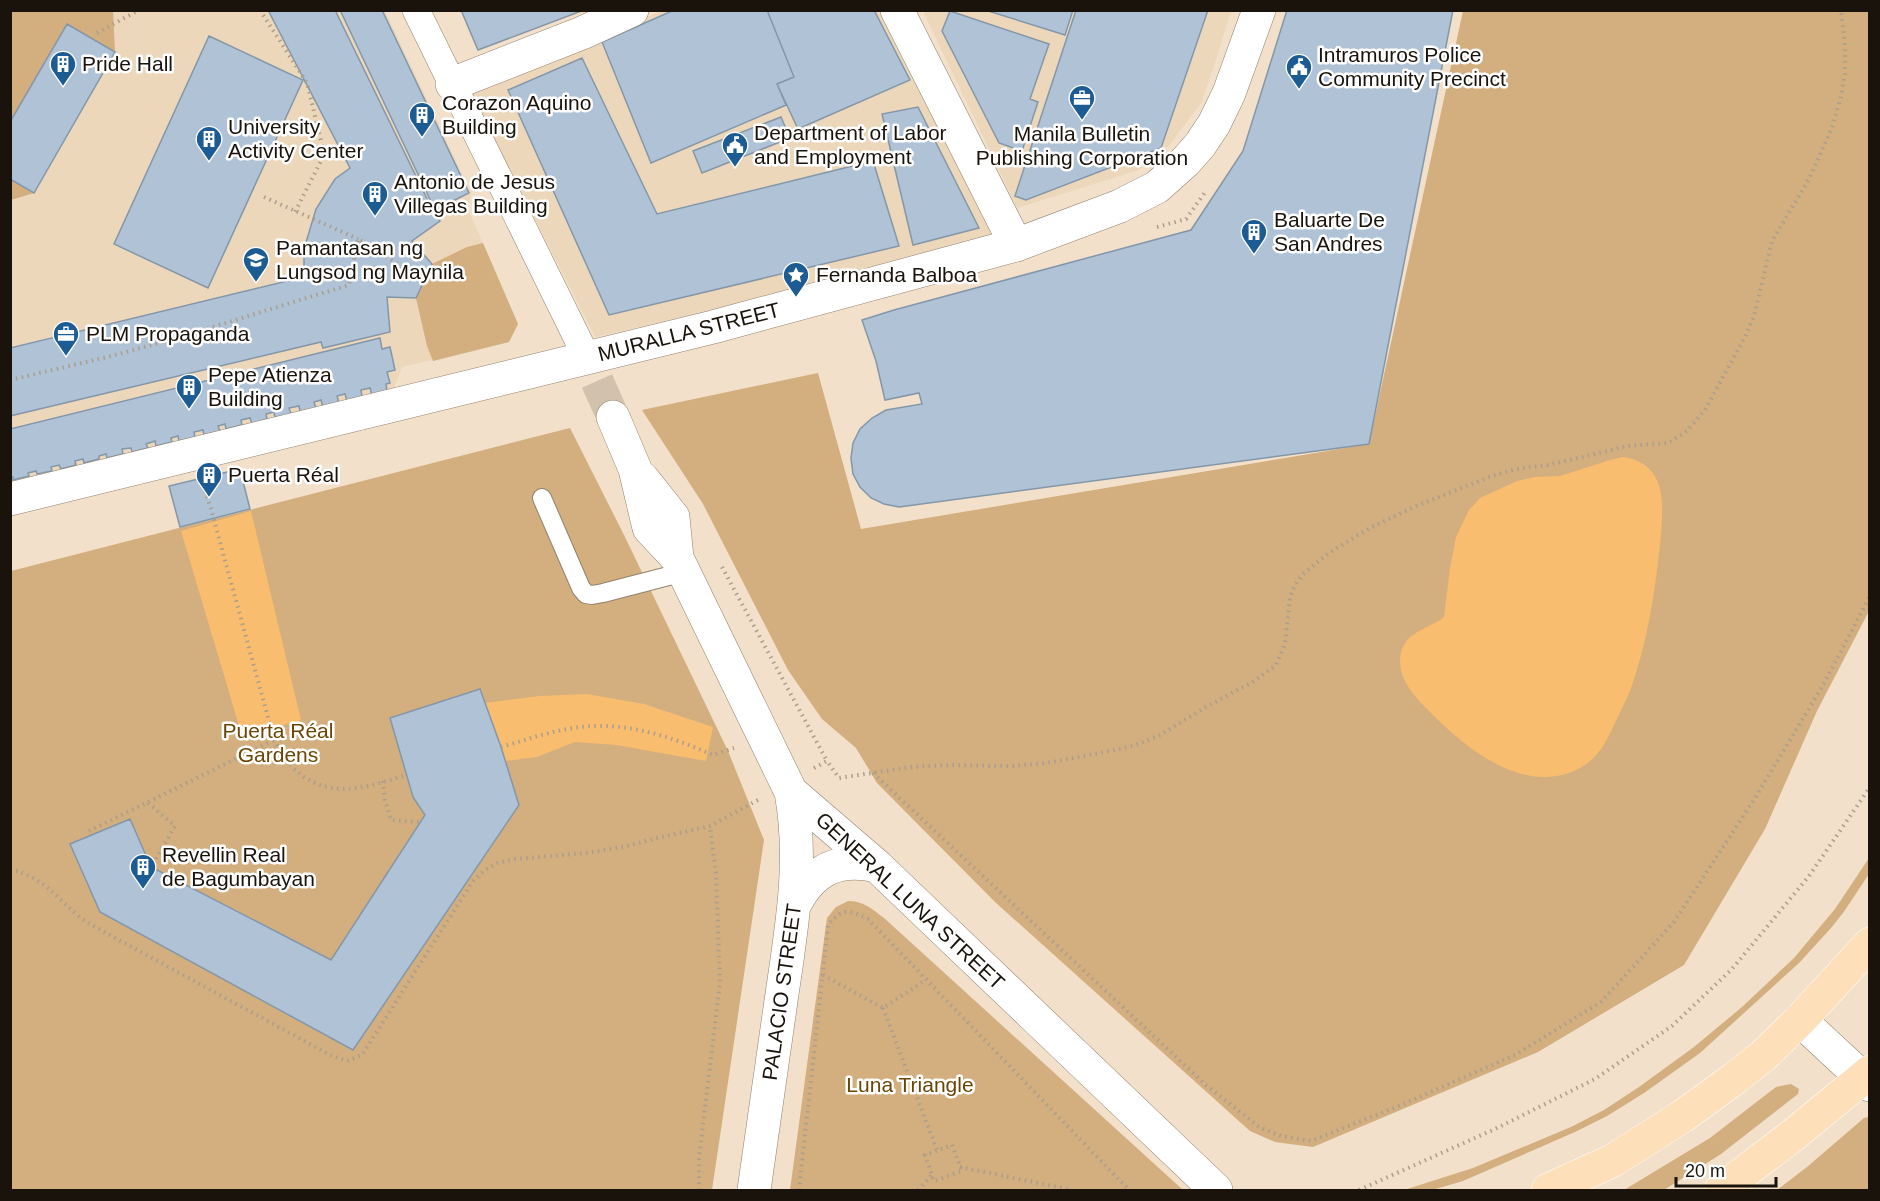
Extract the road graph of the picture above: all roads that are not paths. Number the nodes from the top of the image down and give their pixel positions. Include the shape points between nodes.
1 (416, 10) edge
2 (632, 10) edge
3 (897, 10) edge
4 (1259, 10) edge
5 (452, 84) junction
6 (1016, 245) junction
7 (592, 370) junction
8 (613, 417) tunnel mouth
9 (542, 498) dead end
10 (10, 499) edge
11 (681, 565) junction
12 (789, 788) junction
13 (877, 866) junction
14 (795, 903) junction
15 (1869, 944) edge
16 (1800, 1020) junction
17 (1867, 1079) edge
18 (754, 1191) edge
19 (1216, 1191) edge
20 (1548, 1191) edge
21 (1721, 1191) edge

1 - 5 street
2 - 5 street
3 - 6 street
4 - 6 street, MURALLA STREET via 1214,124 1185,162 1145,194
5 - 7 street
6 - 7 street, MURALLA STREET via 713,327
7 - 10 street, MURALLA STREET
8 - 11 street, GENERAL LUNA STREET via 635,469 673,517
9 - 11 lane via 586,594 603,593
11 - 12 street, GENERAL LUNA STREET
12 - 13 street, GENERAL LUNA STREET
12 - 14 street, PALACIO STREET via 797,839
13 - 14 street via 835,865 811,880
13 - 19 street, GENERAL LUNA STREET
14 - 18 street, PALACIO STREET
15 - 16 main road
16 - 17 street
16 - 20 main road via 1763,1056 1683,1116 1612,1161
17 - 21 main road

